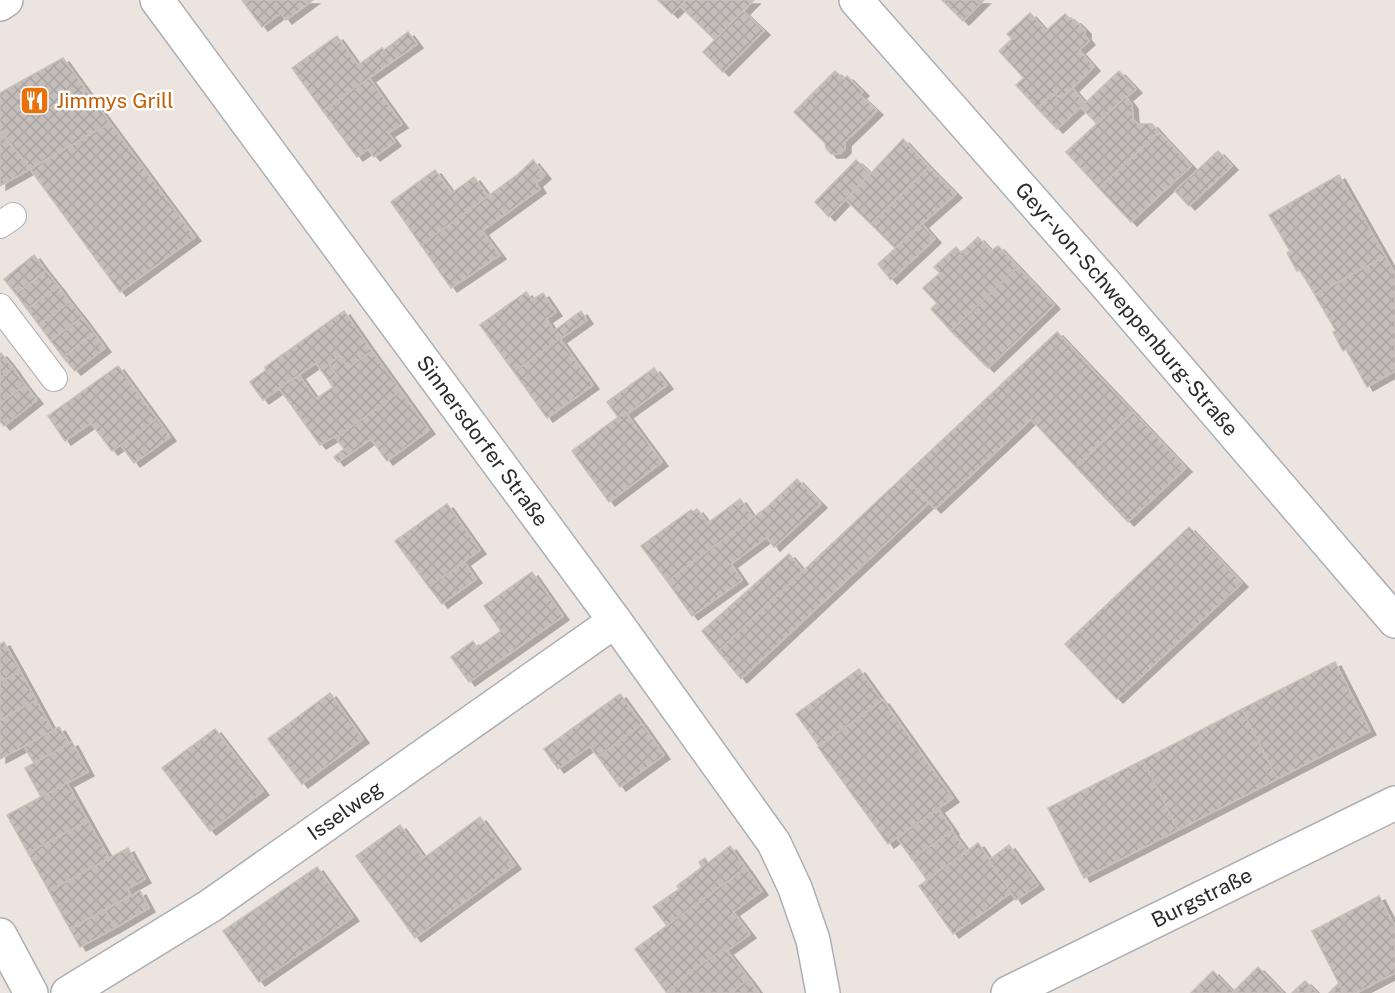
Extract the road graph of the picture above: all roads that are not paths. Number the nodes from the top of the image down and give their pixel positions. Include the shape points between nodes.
1 (6, 0) edge
2 (157, 0) edge
3 (856, 0) edge
4 (0, 4) edge
5 (0, 307) edge
6 (54, 378) dead end
7 (615, 621) junction
8 (1395, 621) edge
9 (1395, 803) edge
10 (0, 935) edge
11 (32, 993) edge
12 (68, 993) edge
13 (824, 993) edge
14 (1008, 993) edge

1 - 4 street
2 - 7 street, Sinnersdorfer Straße
3 - 8 street, Geyr-von-Schweppenburg-Straße
5 - 6 lane
7 - 12 street, Isselweg via 210,906
7 - 13 street, Sinnersdorfer Straße via 774,843 813,940
9 - 14 street, Burgstraße
10 - 11 street

